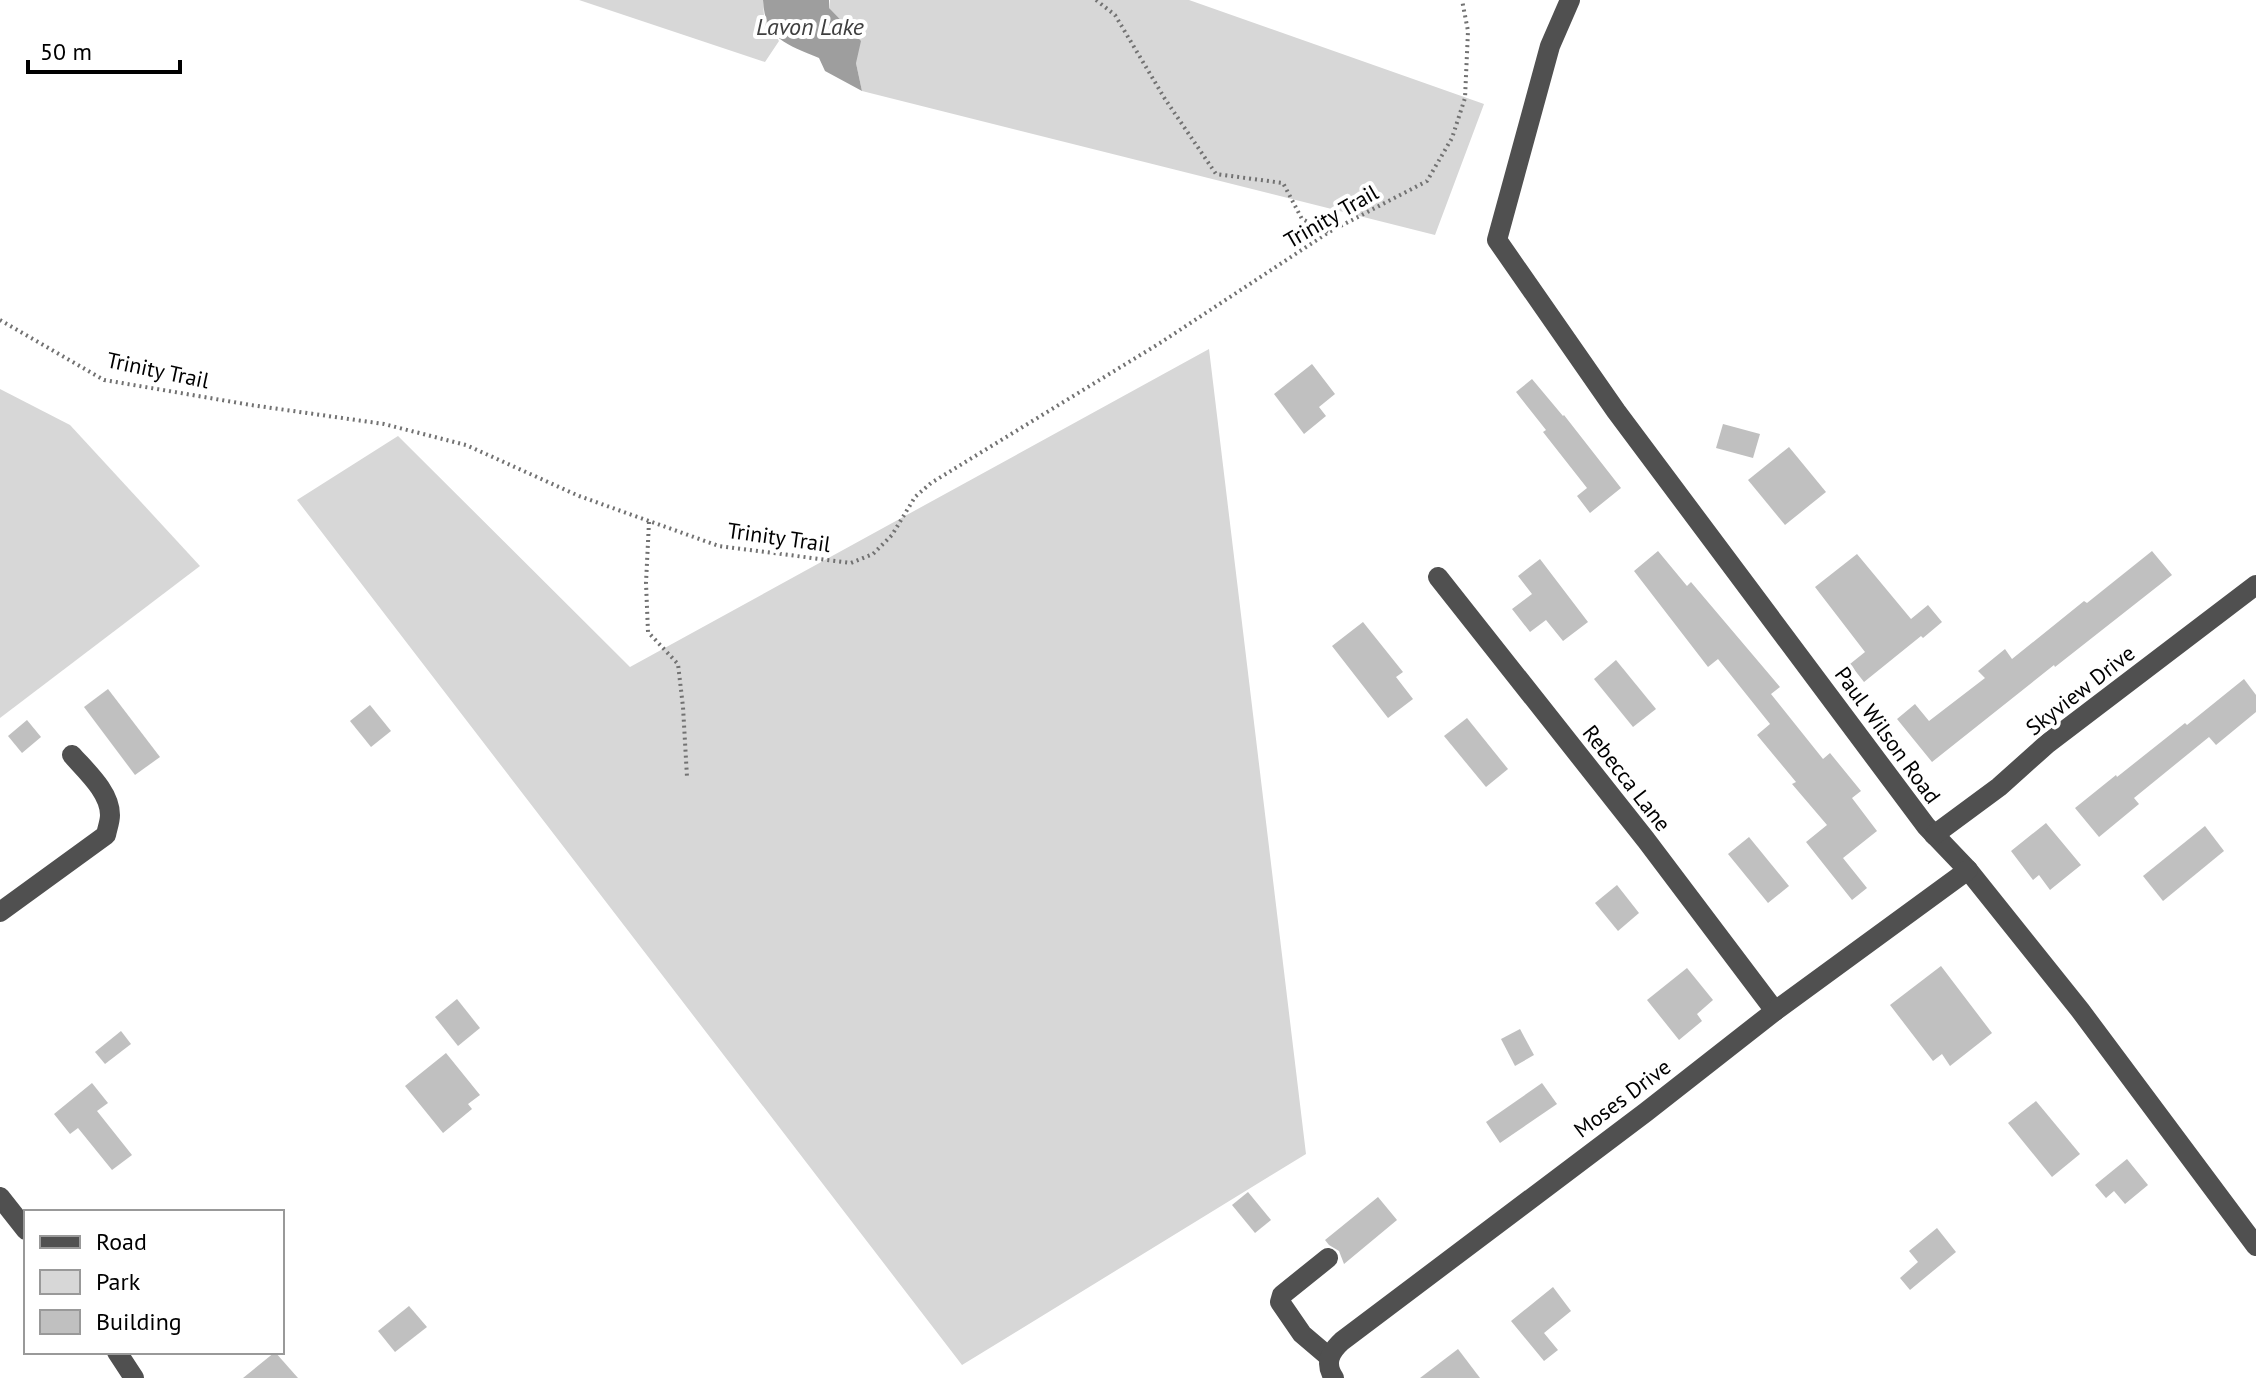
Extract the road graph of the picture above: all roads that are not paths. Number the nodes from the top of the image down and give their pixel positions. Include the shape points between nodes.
1 (1570, 0) edge
2 (1438, 577) dead end
3 (2256, 585) edge
4 (72, 755) dead end
5 (1934, 835) junction
6 (1968, 870) junction
7 (0, 912) edge
8 (1775, 1011) junction
9 (0, 1197) edge
10 (24, 1227) edge
11 (2256, 1246) edge
12 (1328, 1258) dead end
13 (118, 1354) edge
14 (1329, 1357) junction
15 (134, 1378) edge
16 (1334, 1378) edge

1 - 5 street, Paul Wilson Road via 1550,46 1497,240 1626,424
2 - 8 street, Rebecca Lane
3 - 5 street, Skyview Drive
4 - 7 street via 107,800 106,835
5 - 6 street, Paul Wilson Road
6 - 8 street, Moses Drive
6 - 11 street, Paul Wilson Road
8 - 14 street, Moses Drive via 1342,1341
9 - 10 street
12 - 14 street via 1280,1302 1302,1334
13 - 15 street
14 - 16 street

